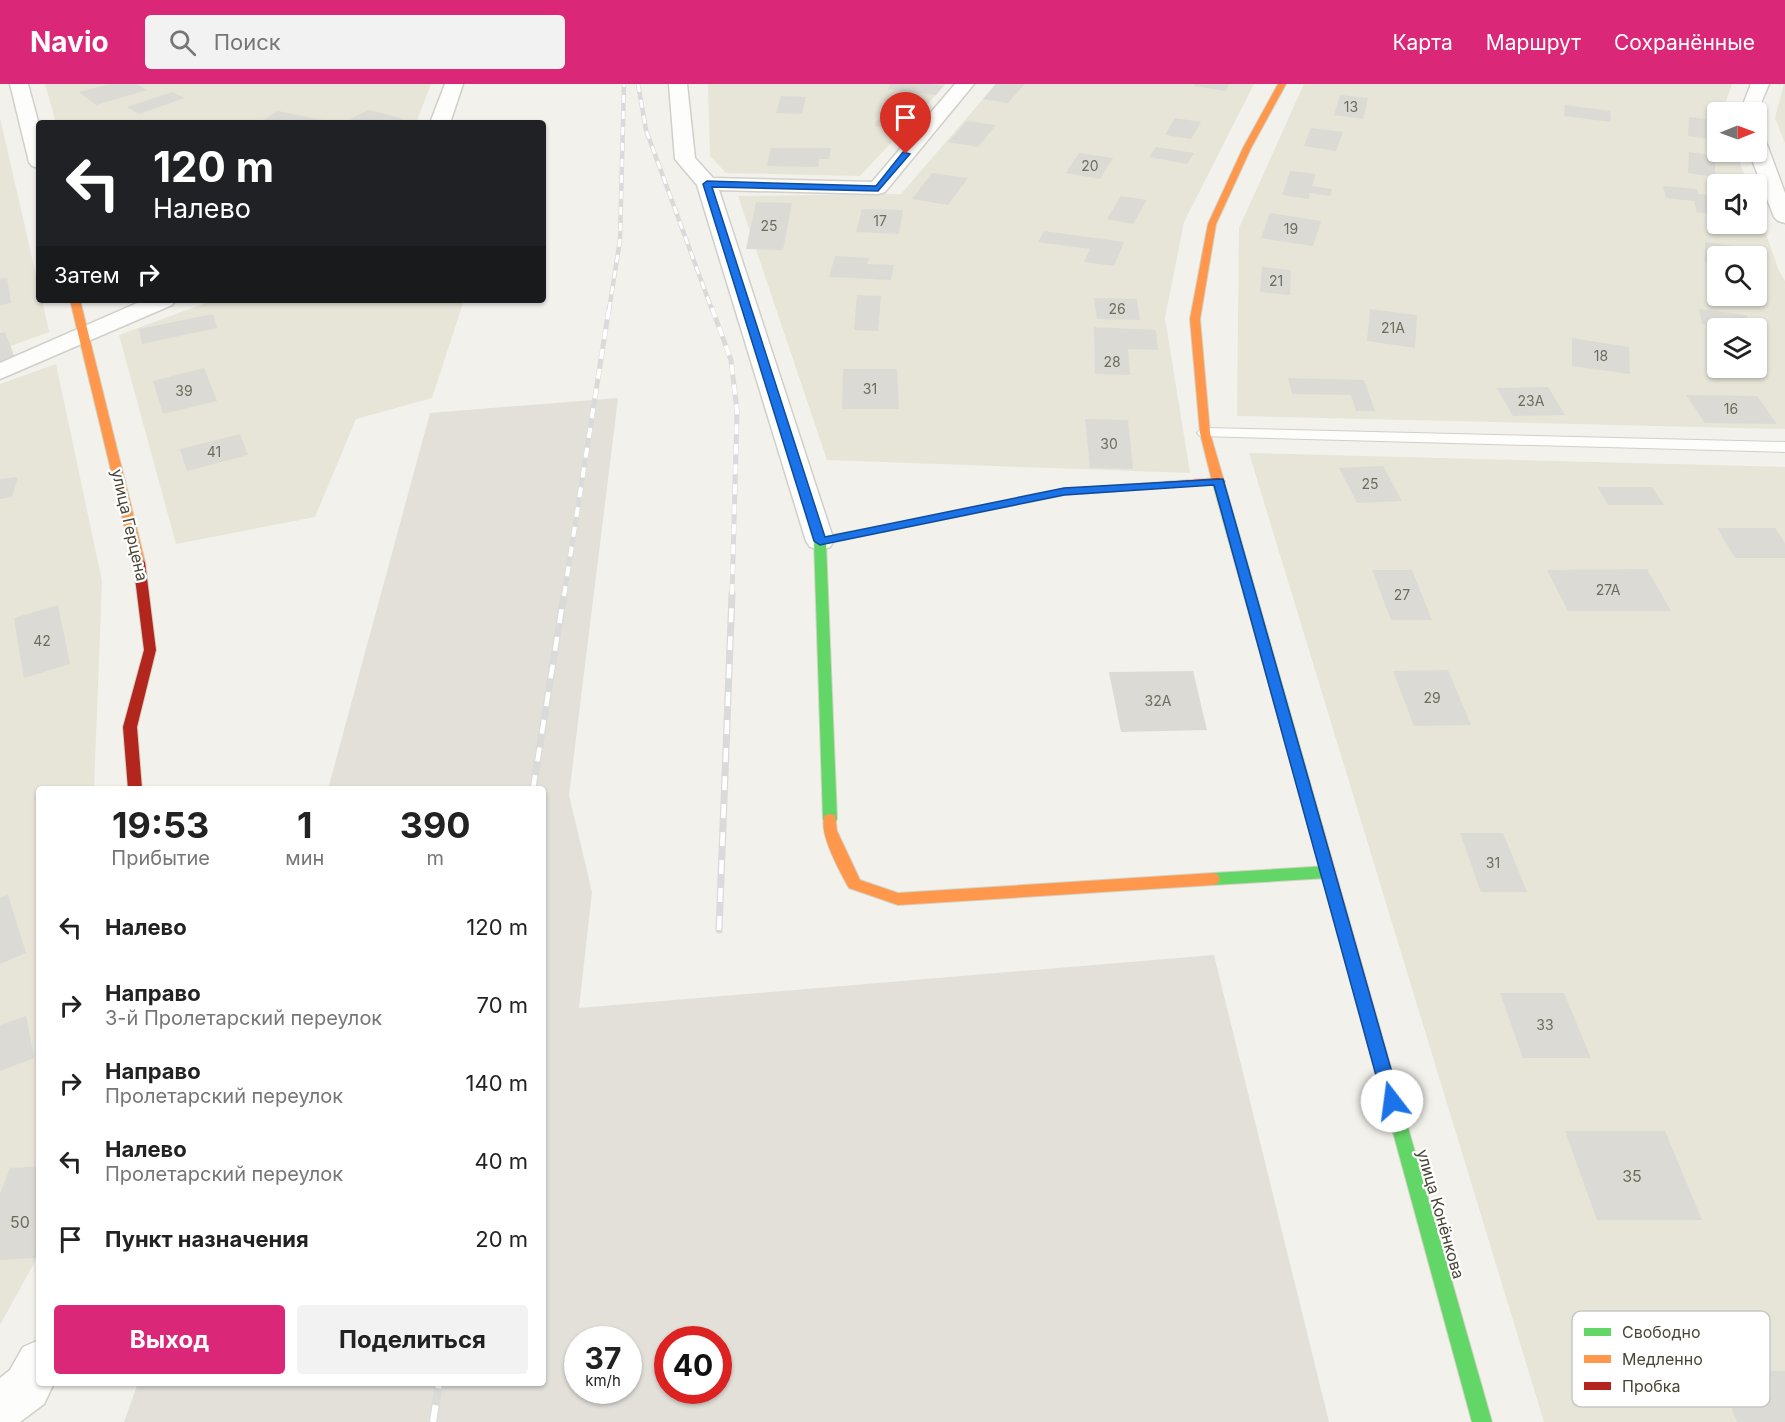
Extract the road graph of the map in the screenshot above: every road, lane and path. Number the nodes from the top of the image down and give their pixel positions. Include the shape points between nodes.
1 (19, 84) edge
2 (454, 84) edge
3 (678, 84) edge
4 (965, 84) edge
5 (1282, 84) edge
6 (1760, 84) edge
7 (1753, 102) edge
8 (441, 120) edge
9 (36, 150) edge
10 (1762, 162) edge
11 (707, 184) junction
12 (1785, 217) edge
13 (76, 303) edge
14 (157, 303) edge
15 (84, 333) junction
16 (0, 372) edge
17 (1205, 433) junction
18 (1785, 447) edge
19 (1219, 481) junction
20 (820, 541) junction
21 (135, 786) edge
22 (1328, 872) junction
23 (36, 1369) edge
24 (0, 1408) edge
25 (1482, 1422) edge

1 - 9 street
2 - 8 street
3 - 11 street via 685,159
4 - 11 street via 878,188
5 - 17 street, улица Конёнкова via 1212,224 1195,319
6 - 7 street
10 - 12 street
11 - 20 street
13 - 15 street, улица Герцена
14 - 15 street
15 - 16 street
15 - 21 street, улица Герцена via 142,572 150,650 130,727
17 - 18 lane
17 - 19 street, улица Конёнкова
19 - 20 street via 1064,492
19 - 22 street, улица Конёнкова
20 - 22 street via 830,831 855,884 898,899
22 - 25 street, улица Конёнкова
23 - 24 street via 27,1387

